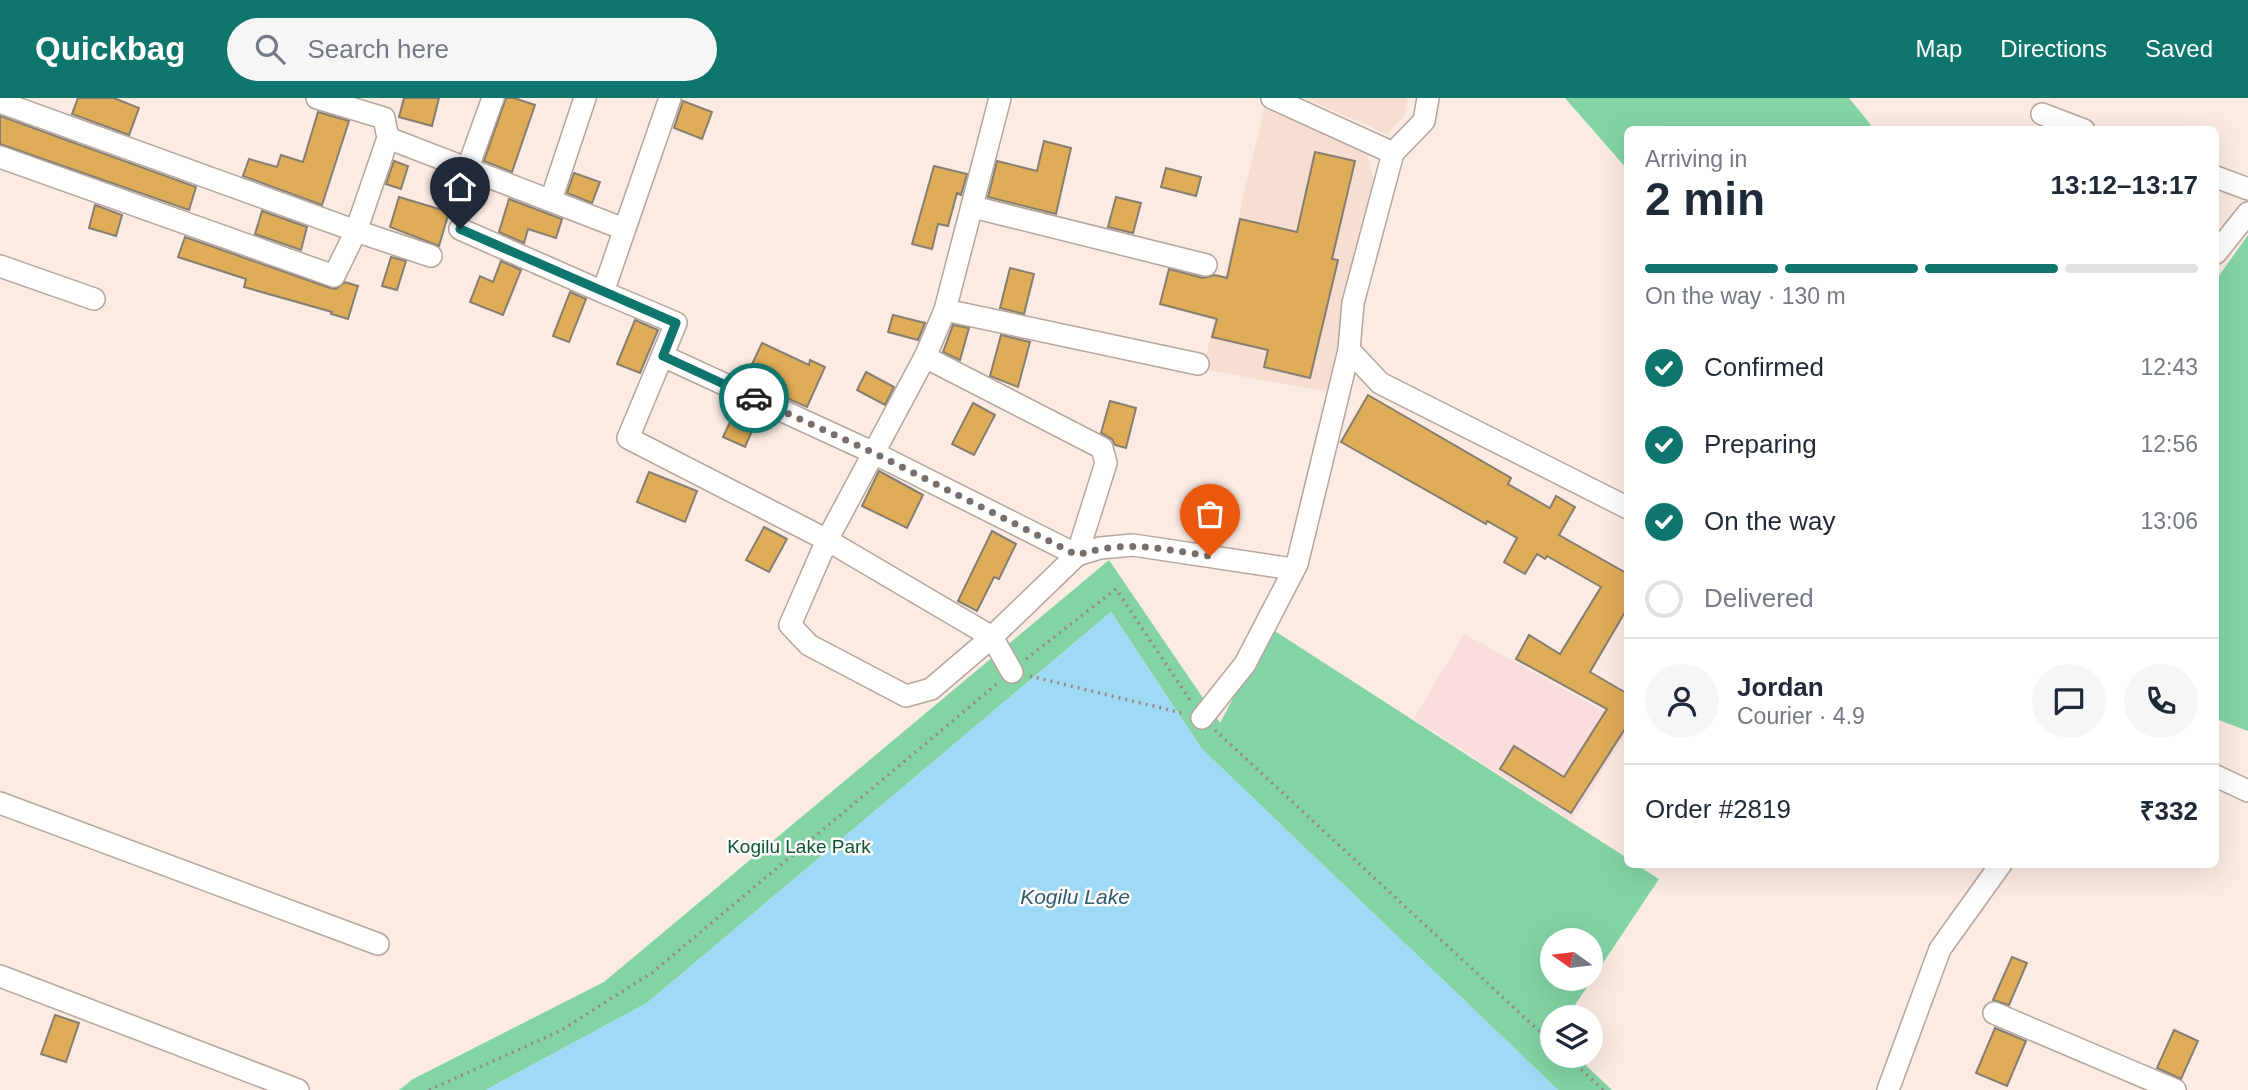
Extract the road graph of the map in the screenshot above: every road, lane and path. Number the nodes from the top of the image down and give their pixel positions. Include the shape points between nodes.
1 (317, 98) edge
2 (493, 98) edge
3 (585, 98) edge
4 (670, 98) edge
5 (1000, 98) edge
6 (1272, 98) edge
7 (1428, 98) edge
8 (0, 102) edge
9 (2042, 114) dead end
10 (2074, 126) edge
11 (388, 138) junction
12 (1393, 153) junction
13 (0, 157) edge
14 (467, 170) junction
15 (2219, 178) edge
16 (2248, 188) edge
17 (551, 200) junction
18 (973, 207) junction
19 (2248, 213) edge
20 (460, 229) dead end
21 (624, 229) junction
22 (356, 231) junction
23 (2219, 249) edge
24 (431, 256) dead end
25 (1206, 265) dead end
26 (0, 266) edge
27 (603, 292) junction
28 (94, 299) dead end
29 (946, 310) junction
30 (1349, 351) junction
31 (663, 356) junction
32 (925, 357) junction
33 (1198, 364) dead end
34 (874, 453) junction
35 (1624, 506) edge
36 (827, 540) junction
37 (1077, 555) junction
38 (1286, 568) dead end
39 (992, 637) junction
40 (1012, 671) junction
41 (1202, 718) junction
42 (2219, 778) edge
43 (2248, 792) edge
44 (0, 803) edge
45 (1998, 868) edge
46 (378, 944) dead end
47 (0, 976) edge
48 (1994, 1013) dead end
49 (1540, 1032) edge
50 (1580, 1068) edge
51 (298, 1090) edge
52 (429, 1090) edge
53 (1603, 1090) edge
54 (1888, 1090) edge
55 (2175, 1090) edge

1 - 11 street via 384,118
2 - 14 street
3 - 17 street
4 - 21 street
5 - 18 street
6 - 12 street
7 - 12 street via 1424,121
8 - 22 street
9 - 10 street
11 - 14 street
11 - 22 street
12 - 30 street via 1353,303
13 - 22 street via 334,276
14 - 17 street
15 - 16 street
17 - 21 street
18 - 25 street
18 - 29 street
19 - 23 street
20 - 27 street
21 - 27 street
22 - 24 street
26 - 28 street
27 - 31 street via 676,323
29 - 32 street
29 - 33 street
30 - 35 street via 1380,383
30 - 41 street via 1297,564 1245,664
31 - 34 street
31 - 36 street via 628,439
32 - 34 street
32 - 37 street via 1102,448 1106,463
34 - 36 street
34 - 37 street
36 - 39 street
36 - 39 street via 790,625 809,645 906,696 931,689
37 - 38 street via 1133,545
37 - 39 street
39 - 40 street
40 - 41 path
40 - 41 path via 1116,589
40 - 52 path via 653,972 560,1031
41 - 49 path
42 - 43 street
44 - 46 street
45 - 54 street via 1940,949
47 - 51 street
48 - 55 street
50 - 53 path

